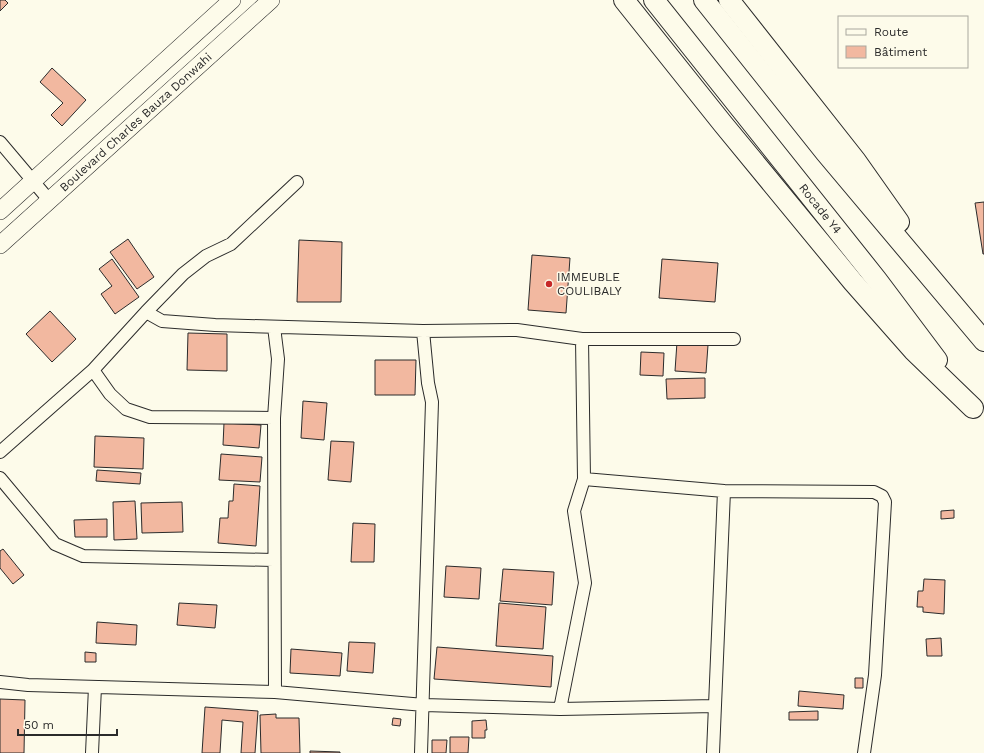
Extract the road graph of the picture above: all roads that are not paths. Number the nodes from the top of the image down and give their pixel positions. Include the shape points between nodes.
1 (232, 0) edge
2 (271, 0) edge
3 (624, 0) edge
4 (654, 0) edge
5 (704, 0) edge
6 (729, 0) edge
7 (0, 142) edge
8 (33, 181) junction
9 (297, 182) dead end
10 (49, 200) junction
11 (0, 211) edge
12 (0, 244) edge
13 (146, 312) junction
14 (274, 327) junction
15 (423, 331) junction
16 (582, 339) junction
17 (734, 339) dead end
18 (984, 341) edge
19 (93, 370) junction
20 (979, 413) edge
21 (274, 418) junction
22 (0, 452) edge
23 (0, 478) edge
24 (584, 479) junction
25 (724, 491) junction
26 (274, 560) junction
27 (2, 681) edge
28 (94, 687) junction
29 (275, 692) junction
30 (424, 705) junction
31 (715, 706) junction
32 (560, 709) junction
33 (92, 753) edge
34 (421, 753) edge
35 (713, 753) edge
36 (864, 753) edge

1 - 8 main road, Boulevard Charles Bauza Donwahi
2 - 10 main road, Boulevard Charles Bauza Donwahi
3 - 20 highway via 853,282 913,350
4 - 20 highway, Rocade Y4
5 - 18 highway via 825,152
6 - 18 highway via 856,161
7 - 8 street
8 - 10 street
8 - 11 main road, Boulevard Charles Bauza Donwahi
9 - 13 street via 231,244 206,256 183,274
10 - 12 main road, Boulevard Charles Bauza Donwahi
13 - 14 street via 162,321
13 - 19 street
14 - 15 street
14 - 21 street via 278,359
15 - 16 street via 517,330
15 - 30 street via 432,402
16 - 17 street
16 - 24 street
19 - 21 street via 110,394 126,409 150,417
19 - 22 street
21 - 26 street
23 - 26 street via 55,544 83,556
24 - 25 street
24 - 32 street via 574,512 585,583
25 - 31 street
25 - 36 street via 874,492 882,496 885,502 875,675
26 - 29 street
27 - 28 street via 28,685
28 - 29 street
28 - 33 street
29 - 30 street
30 - 32 street
30 - 34 street
31 - 32 street
31 - 35 street

